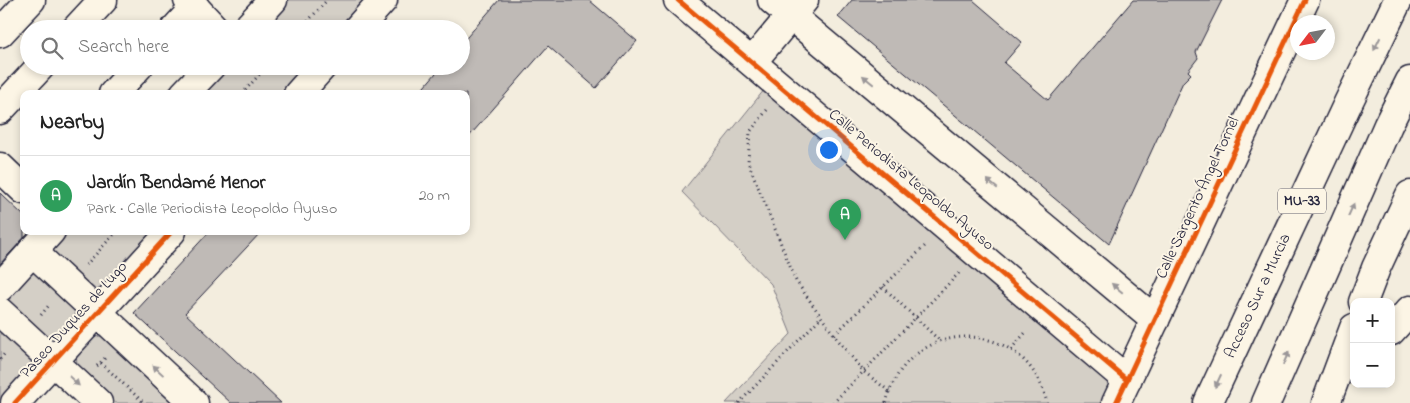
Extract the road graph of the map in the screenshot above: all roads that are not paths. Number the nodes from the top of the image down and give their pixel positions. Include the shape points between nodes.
1 (31, 0) edge
2 (103, 0) edge
3 (273, 0) edge
4 (384, 0) edge
5 (678, 0) edge
6 (1398, 0) edge
7 (1301, 2) edge
8 (191, 4) edge
9 (789, 5) edge
10 (84, 20) edge
11 (180, 20) edge
12 (206, 20) edge
13 (254, 20) edge
14 (365, 20) edge
15 (0, 33) edge
16 (752, 62) junction
17 (33, 75) edge
18 (131, 75) edge
19 (202, 75) edge
20 (315, 75) edge
21 (1410, 81) edge
22 (117, 90) edge
23 (188, 90) edge
24 (302, 90) edge
25 (0, 110) edge
26 (0, 167) edge
27 (20, 186) edge
28 (1410, 196) edge
29 (47, 235) edge
30 (168, 235) edge
31 (32, 251) junction
32 (0, 287) edge
33 (1365, 298) edge
34 (1410, 310) edge
35 (0, 312) edge
36 (97, 313) junction
37 (1154, 320) junction
38 (1395, 327) edge
39 (53, 361) junction
40 (1350, 364) edge
41 (1122, 391) edge
42 (89, 394) edge
43 (15, 403) edge
44 (194, 403) edge
45 (1208, 403) edge
46 (1266, 403) edge
47 (1326, 403) edge

1 - 15 main road
2 - 10 main road
3 - 13 main road
4 - 14 main road
5 - 16 main road, Calle Periodista Leopoldo Ayuso
6 -> 45 main road, Acceso Sur a Murcia / MU-33
7 - 37 main road, Calle Sargento Ángel Tornel
8 - 11 main road
8 - 12 main road
9 - 16 main road
37 -> 9 main road
16 - 41 main road, Calle Periodista Leopoldo Ayuso via 978,253
17 - 25 main road
18 - 22 main road
19 - 23 main road
20 - 24 main road
46 -> 21 main road, MU-33
26 - 27 main road
28 - 33 main road
29 - 31 main road
30 - 36 main road, Paseo Duques de Lugo
31 - 32 main road
31 - 36 main road
34 - 38 main road
35 - 39 main road
36 - 39 main road, Paseo Duques de Lugo
44 -> 36 main road
37 - 41 main road, Calle Sargento Ángel Tornel
39 -> 42 main road
39 - 43 main road, Paseo Duques de Lugo
40 - 47 main road

